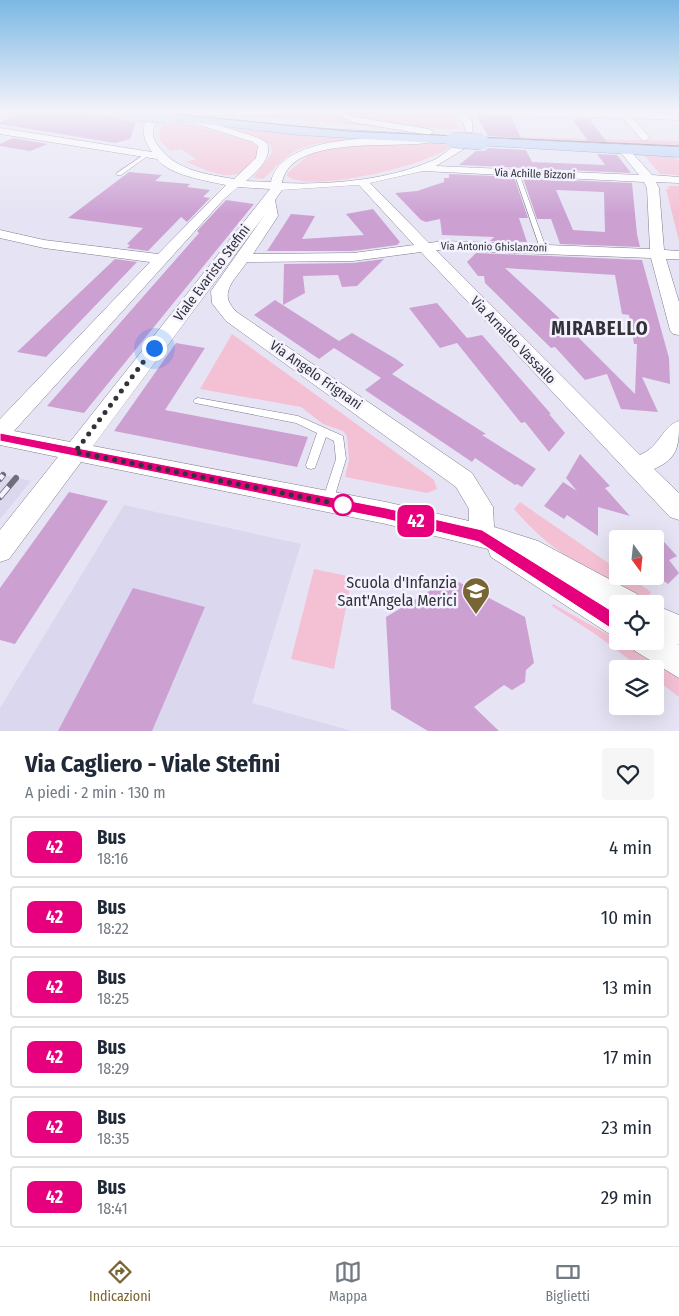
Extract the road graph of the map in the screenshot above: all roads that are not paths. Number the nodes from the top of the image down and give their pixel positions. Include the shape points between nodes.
1 (90, 146) edge
2 (151, 146) edge
3 (263, 146) edge
4 (324, 146) edge
5 (459, 146) edge
6 (582, 146) edge
7 (623, 149) junction
8 (679, 152) edge
9 (152, 156) junction
10 (421, 169) junction
11 (516, 173) junction
12 (119, 174) dead end
13 (648, 178) junction
14 (679, 180) edge
15 (235, 182) junction
16 (364, 183) junction
17 (273, 193) junction
18 (0, 234) edge
19 (425, 248) junction
20 (544, 248) junction
21 (658, 254) junction
22 (679, 255) edge
23 (242, 258) junction
24 (160, 259) junction
25 (679, 330) edge
26 (198, 401) dead end
27 (679, 429) edge
28 (322, 433) junction
29 (0, 435) edge
30 (75, 452) junction
31 (311, 465) dead end
32 (637, 468) junction
33 (328, 502) junction
34 (672, 502) edge
35 (679, 516) edge
36 (482, 537) junction
37 (0, 550) edge
38 (611, 595) edge
39 (609, 618) edge
40 (664, 623) edge
41 (679, 630) edge
42 (659, 650) edge
43 (679, 663) edge

1 - 9 street
2 - 9 street
3 - 15 street via 263,155 253,170
4 - 17 street via 299,154 280,172
5 - 10 street via 447,158
6 - 7 main road
7 - 8 main road
7 - 13 street
9 - 12 lane
9 - 15 street via 196,174
10 - 11 street, Via Achille Bizzoni
10 - 16 street
11 - 13 street, Via Achille Bizzoni
11 - 20 lane
13 - 14 street, Via Achille Bizzoni
13 - 21 street via 653,188
15 - 17 street
15 - 24 street
16 - 17 street
16 - 19 street, Via Arnaldo Vassallo
17 - 23 street, Via Angelo Frignani via 272,216
17 - 30 street, Viale Evaristo Stefini
18 - 24 street via 44,244
19 - 20 street, Via Antonio Ghislanzoni via 443,245
19 - 23 street, Via Antonio Ghislanzoni via 353,257
19 - 32 street, Via Arnaldo Vassallo
20 - 21 street, Via Antonio Ghislanzoni
21 - 22 street, Via Antonio Ghislanzoni
21 - 25 street
23 - 36 street, Via Angelo Frignani via 219,291 218,300 225,311 464,480 482,507
24 - 29 street
26 - 28 lane via 298,420
27 - 32 street via 658,458
28 - 31 lane
28 - 33 lane via 339,439 341,459
29 - 30 street
30 - 33 street
30 - 37 street, Viale Evaristo Stefini
32 - 34 street, Via Arnaldo Vassallo
33 - 36 street
34 - 35 street, Via Arnaldo Vassallo
36 - 38 street via 529,550
36 - 39 street
40 - 41 street
42 - 43 street

